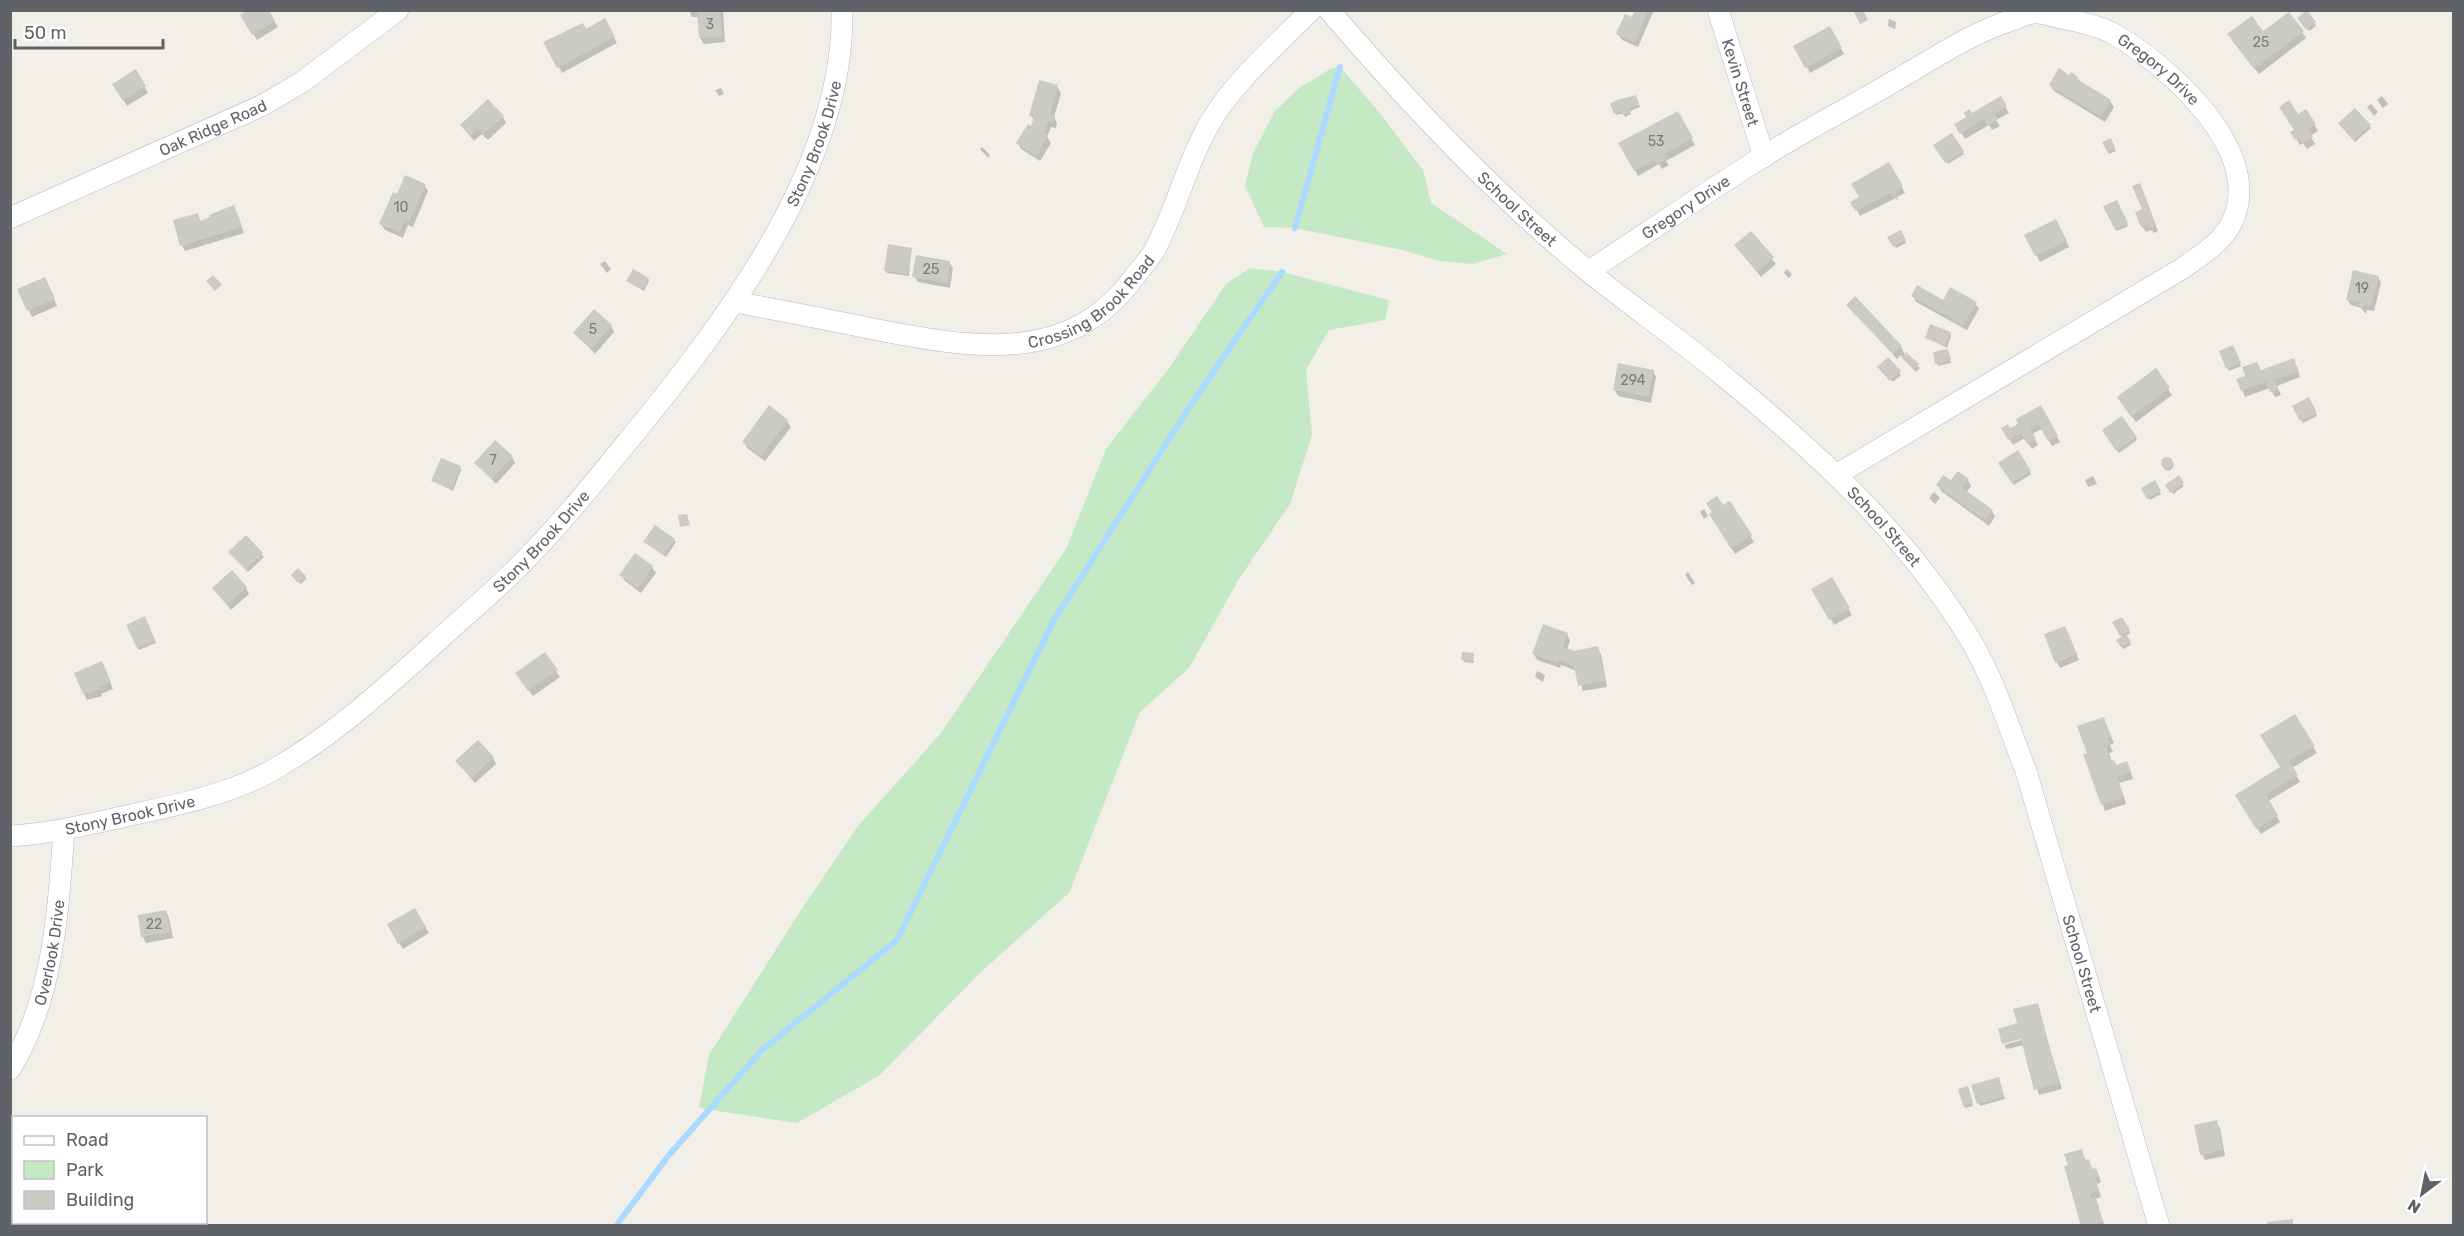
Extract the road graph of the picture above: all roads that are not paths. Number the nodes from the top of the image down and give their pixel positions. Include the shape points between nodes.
1 (398, 10) edge
2 (842, 10) edge
3 (1311, 10) edge
4 (1329, 10) edge
5 (1718, 10) edge
6 (2034, 12) edge
7 (1764, 157) junction
8 (10, 218) edge
9 (1589, 271) junction
10 (735, 302) junction
11 (1836, 476) junction
12 (64, 830) junction
13 (10, 837) edge
14 (10, 1069) edge
15 (2159, 1226) edge

1 - 8 street, Oak Ridge Road via 302,82 264,105
2 - 10 street, Stony Brook Drive via 837,75 814,156
3 - 10 street, Crossing Brook Road via 1237,86 1209,126 1154,251 1101,314 1078,328 1030,343 942,342
4 - 9 street, School Street via 1421,115
5 - 7 street, Kevin Street
6 - 7 street, Gregory Drive via 1995,26 1946,51
6 - 11 street, Gregory Drive via 2111,33 2183,87 2207,115 2234,165 2239,189 2233,220 2210,249 2183,268
7 - 9 street, Gregory Drive
9 - 11 street, School Street via 1719,372
10 - 12 street, Stony Brook Drive via 577,504 513,572 375,698 297,756 267,773 175,805
11 - 15 street, School Street via 1884,523 1933,583 1971,642 1998,698 2029,782
12 - 13 street, Stony Brook Drive
12 - 14 street, Overlook Drive via 57,923 48,968 36,1013

